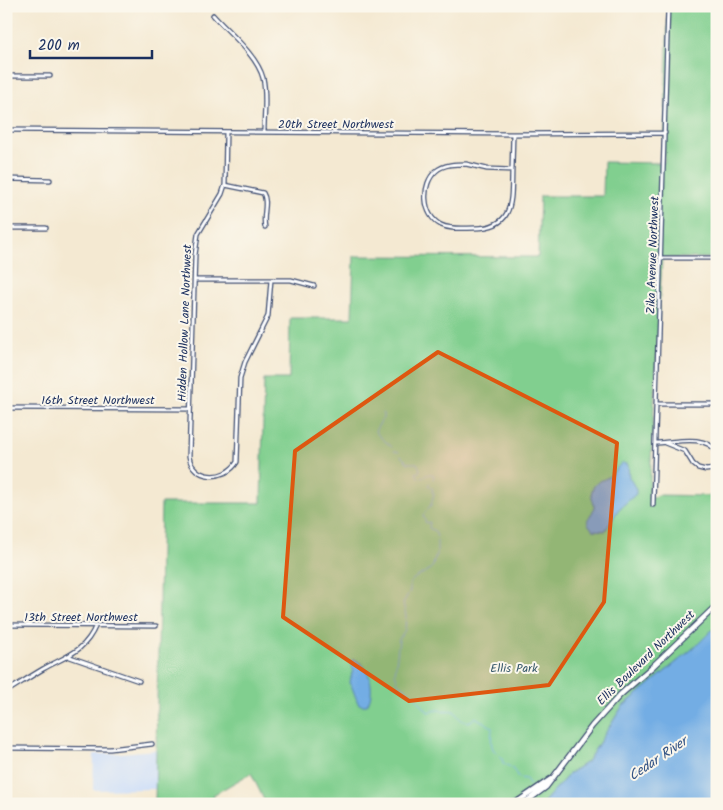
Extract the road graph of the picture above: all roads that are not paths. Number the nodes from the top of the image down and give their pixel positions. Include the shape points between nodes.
1 (668, 6) edge
2 (213, 15) dead end
3 (6, 76) edge
4 (50, 76) dead end
5 (6, 130) edge
6 (226, 132) junction
7 (264, 132) junction
8 (665, 133) junction
9 (513, 134) junction
10 (512, 170) junction
11 (6, 179) edge
12 (50, 180) dead end
13 (225, 185) junction
14 (265, 227) dead end
15 (6, 228) edge
16 (46, 228) dead end
17 (662, 258) junction
18 (717, 258) edge
19 (194, 280) junction
20 (271, 280) junction
21 (314, 286) dead end
22 (657, 404) junction
23 (717, 404) edge
24 (6, 408) edge
25 (190, 409) junction
26 (655, 443) junction
27 (665, 443) junction
28 (717, 452) edge
29 (717, 466) edge
30 (653, 505) dead end
31 (717, 605) edge
32 (6, 625) edge
33 (96, 625) junction
34 (156, 626) dead end
35 (70, 657) junction
36 (139, 681) dead end
37 (6, 692) edge
38 (152, 744) dead end
39 (6, 748) edge
40 (556, 775) junction
41 (514, 804) edge
42 (523, 804) edge

1 - 8 street, Zika Avenue Northwest
2 - 7 street via 259,69 264,85
3 - 4 street
5 - 6 street, 20th Street Northwest
6 - 7 street, 20th Street Northwest
6 - 13 street, Hidden Hollow Lane Northwest
7 - 9 street, 20th Street Northwest
8 - 9 street, 20th Street Northwest
8 - 17 street, Zika Avenue Northwest
9 - 10 street
10 - 10 street via 466,164 442,167 428,183 428,211 447,227 481,228 498,224 509,208
11 - 12 street
13 - 14 street via 262,194 266,202
13 - 19 street, Hidden Hollow Lane Northwest via 198,234
15 - 16 street
17 - 18 street
17 - 22 street, Zika Avenue Northwest
19 - 20 street
19 - 25 street, Hidden Hollow Lane Northwest
20 - 21 street via 298,281
20 - 25 street, Hidden Hollow Lane Northwest via 268,316 240,378 237,462 229,472 214,475 198,472 190,463
22 - 23 street
22 - 26 street, Zika Avenue Northwest
24 - 25 street, 16th Street Northwest
26 - 27 street
26 - 30 street, Zika Avenue Northwest
27 - 28 street via 698,441
27 - 29 street via 685,450 698,468 706,470
31 - 40 street, Ellis Boulevard Northwest via 606,709
32 - 33 street, 13th Street Northwest
33 - 34 street, 13th Street Northwest
33 - 35 street via 92,636
35 - 36 street
35 - 37 street
38 - 39 street via 110,749
40 - 41 street, Ellis Boulevard Northwest
40 - 42 street, Ellis Boulevard Northwest via 543,790

